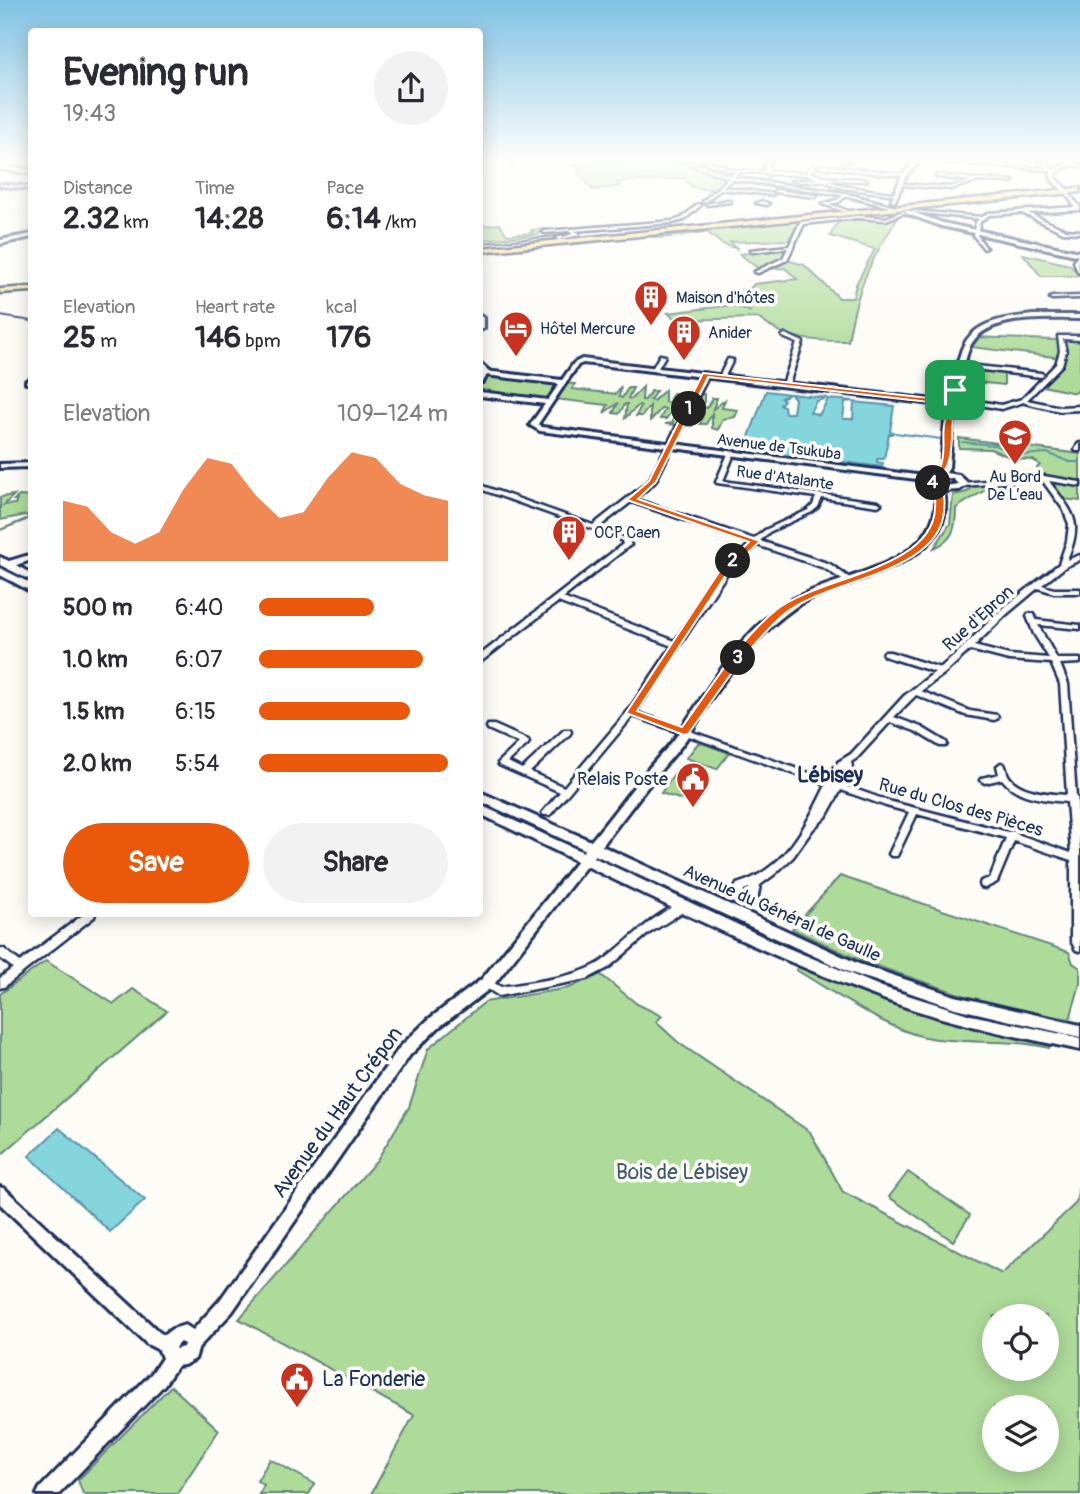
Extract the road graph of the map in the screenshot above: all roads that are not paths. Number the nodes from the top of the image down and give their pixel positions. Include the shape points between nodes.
1 (558, 231) edge
2 (571, 231) edge
3 (572, 231) edge
4 (599, 231) edge
5 (612, 231) edge
6 (666, 231) edge
7 (798, 231) edge
8 (976, 231) joint
9 (545, 232) dead end
10 (585, 233) junction
11 (28, 236) edge
12 (558, 239) junction
13 (575, 240) junction
14 (0, 242) edge
15 (789, 247) junction
16 (984, 248) dead end
17 (483, 249) edge
18 (483, 249) edge
19 (752, 251) dead end
20 (1080, 255) edge
21 (756, 272) dead end
22 (1080, 272) edge
23 (28, 288) edge
24 (0, 289) edge
25 (1080, 297) edge
26 (1052, 298) dead end
27 (1080, 317) edge
28 (785, 336) dead end
29 (1080, 338) edge
30 (662, 356) dead end
31 (730, 360) dead end
32 (968, 367) dead end
33 (655, 369) junction
34 (706, 375) junction
35 (1041, 375) dead end
36 (483, 377) edge
37 (722, 377) junction
38 (563, 383) junction
39 (786, 384) junction
40 (1040, 385) junction
41 (483, 394) edge
42 (1026, 401) junction
43 (549, 402) junction
44 (948, 402) junction
45 (964, 404) junction
46 (1077, 409) edge
47 (1080, 414) edge
48 (671, 446) junction
49 (731, 454) junction
50 (28, 465) edge
51 (0, 466) edge
52 (1044, 478) junction
53 (959, 480) junction
54 (938, 481) junction
55 (1080, 484) edge
56 (483, 488) edge
57 (820, 496) junction
58 (632, 500) junction
59 (878, 504) dead end
60 (593, 528) junction
61 (755, 541) junction
62 (1080, 557) edge
63 (28, 558) edge
64 (1062, 565) junction
65 (2, 566) edge
66 (28, 574) edge
67 (843, 576) junction
68 (28, 586) edge
69 (1037, 586) junction
70 (1080, 591) edge
71 (558, 598) junction
72 (1032, 619) joint
73 (1080, 627) edge
74 (677, 645) junction
75 (969, 647) junction
76 (887, 654) dead end
77 (483, 656) edge
78 (1080, 660) edge
79 (1056, 662) junction
80 (942, 671) junction
81 (915, 692) junction
82 (631, 713) junction
83 (994, 717) dead end
84 (888, 718) junction
85 (491, 727) dead end
86 (567, 732) dead end
87 (684, 732) junction
88 (943, 744) dead end
89 (1075, 752) edge
90 (524, 772) junction
91 (985, 780) dead end
92 (834, 785) junction
93 (1076, 788) edge
94 (566, 791) junction
95 (483, 798) edge
96 (1073, 799) junction
97 (483, 810) edge
98 (914, 811) junction
99 (547, 813) dead end
100 (1011, 834) junction
101 (589, 853) junction
102 (894, 854) dead end
103 (1075, 858) junction
104 (755, 883) dead end
105 (985, 884) dead end
106 (685, 904) junction
107 (86, 917) edge
108 (1080, 947) edge
109 (0, 952) edge
110 (20, 968) junction
111 (487, 983) junction
112 (0, 984) edge
113 (1080, 1031) edge
114 (1080, 1044) edge
115 (0, 1194) edge
116 (170, 1351) junction
117 (46, 1494) edge

1 - 9 street
2 - 10 street
3 - 12 street via 577,234
4 - 10 street
5 - 10 main road
6 - 13 main road
7 - 15 street
8 - 16 street via 976,240
8 - 20 main road
10 - 12 main road
10 - 13 main road
11 - 14 street
12 - 18 main road
13 - 17 main road
15 - 19 street
15 - 21 street via 783,261
20 - 22 street via 1076,262
23 - 24 main road
25 - 26 street
27 - 44 main road via 1015,319 979,329 967,344
28 - 39 street via 800,342
29 - 40 street via 1060,337 1062,358
30 - 33 street
31 - 37 street
32 - 35 street
33 - 34 street
33 - 38 street via 582,361
34 - 37 street
34 - 48 street
36 - 38 street
37 - 39 street
38 - 43 street
39 - 44 street
40 - 42 street
40 - 42 street
41 - 43 street
42 - 45 street via 1001,407
42 - 45 street via 1011,408
42 - 46 street
43 - 48 street, Avenue de Tsukuba via 534,424 538,428
44 - 45 main road
44 - 45 main road
44 - 54 main road
46 - 47 street
48 - 49 street, Avenue de Tsukuba
48 - 58 street via 652,482
49 - 54 street, Avenue de Tsukuba
49 - 57 street, Rue d'Atalante via 719,482
50 - 51 street
52 - 53 street
52 - 55 street
52 - 64 street via 1072,524
53 - 54 main road
53 - 54 main road
54 - 67 main road via 935,531 922,547 901,560
56 - 60 street
57 - 59 street, Rue d'Atalante
57 - 61 street via 804,516 776,525
58 - 60 street
58 - 61 street
60 - 71 street via 622,538 627,548
61 - 67 street
61 - 74 street via 724,570
62 - 64 street, Rue d'Epron
63 - 65 main road
64 - 69 street, Rue d'Epron
65 - 66 main road
65 - 68 main road
67 - 87 main road via 780,612 749,643 714,690 708,709
69 - 70 street
69 - 75 street, Rue d'Epron
71 - 74 street
71 - 77 street
72 - 73 street
72 - 79 street
74 - 82 street
75 - 79 street
75 - 80 street, Rue d'Epron
76 - 80 street
78 - 79 street
79 - 89 street
80 - 81 street, Rue d'Epron
81 - 83 street via 968,713
81 - 84 street, Rue d'Epron
82 - 87 street, Rue du Clos des Pièces
82 - 94 street
84 - 88 street
84 - 92 street, Rue d'Epron via 841,764
85 - 90 street via 525,742 502,763
86 - 90 street
87 - 92 street, Rue du Clos des Pièces
87 - 101 main road
89 - 93 street
90 - 94 street
91 - 96 street via 1002,771 1009,784
92 - 98 street, Rue du Clos des Pièces
92 - 104 street, Rue d'Epron via 818,822 779,866
93 - 96 street
94 - 99 street
95 - 101 main road, Avenue du Général de Gaulle
96 - 103 street
97 - 101 main road, Avenue du Général de Gaulle
98 - 100 street, Rue du Clos des Pièces
98 - 102 street
100 - 103 street, Rue du Clos des Pièces
100 - 105 street via 994,880
101 - 106 main road, Avenue du Général de Gaulle
101 - 111 street, Avenue du Haut Crépon
101 - 113 main road, Avenue du Général de Gaulle via 881,978 980,1009
103 - 108 street via 1076,942
106 - 111 street via 604,965 565,981 499,992
106 - 114 main road, Avenue du Général de Gaulle via 778,950 877,991 971,1021
107 - 110 street
109 - 110 street
110 - 112 street
111 - 116 street, Avenue du Haut Crépon via 405,1051 226,1306 184,1357
115 - 116 street
116 - 117 street via 158,1379

